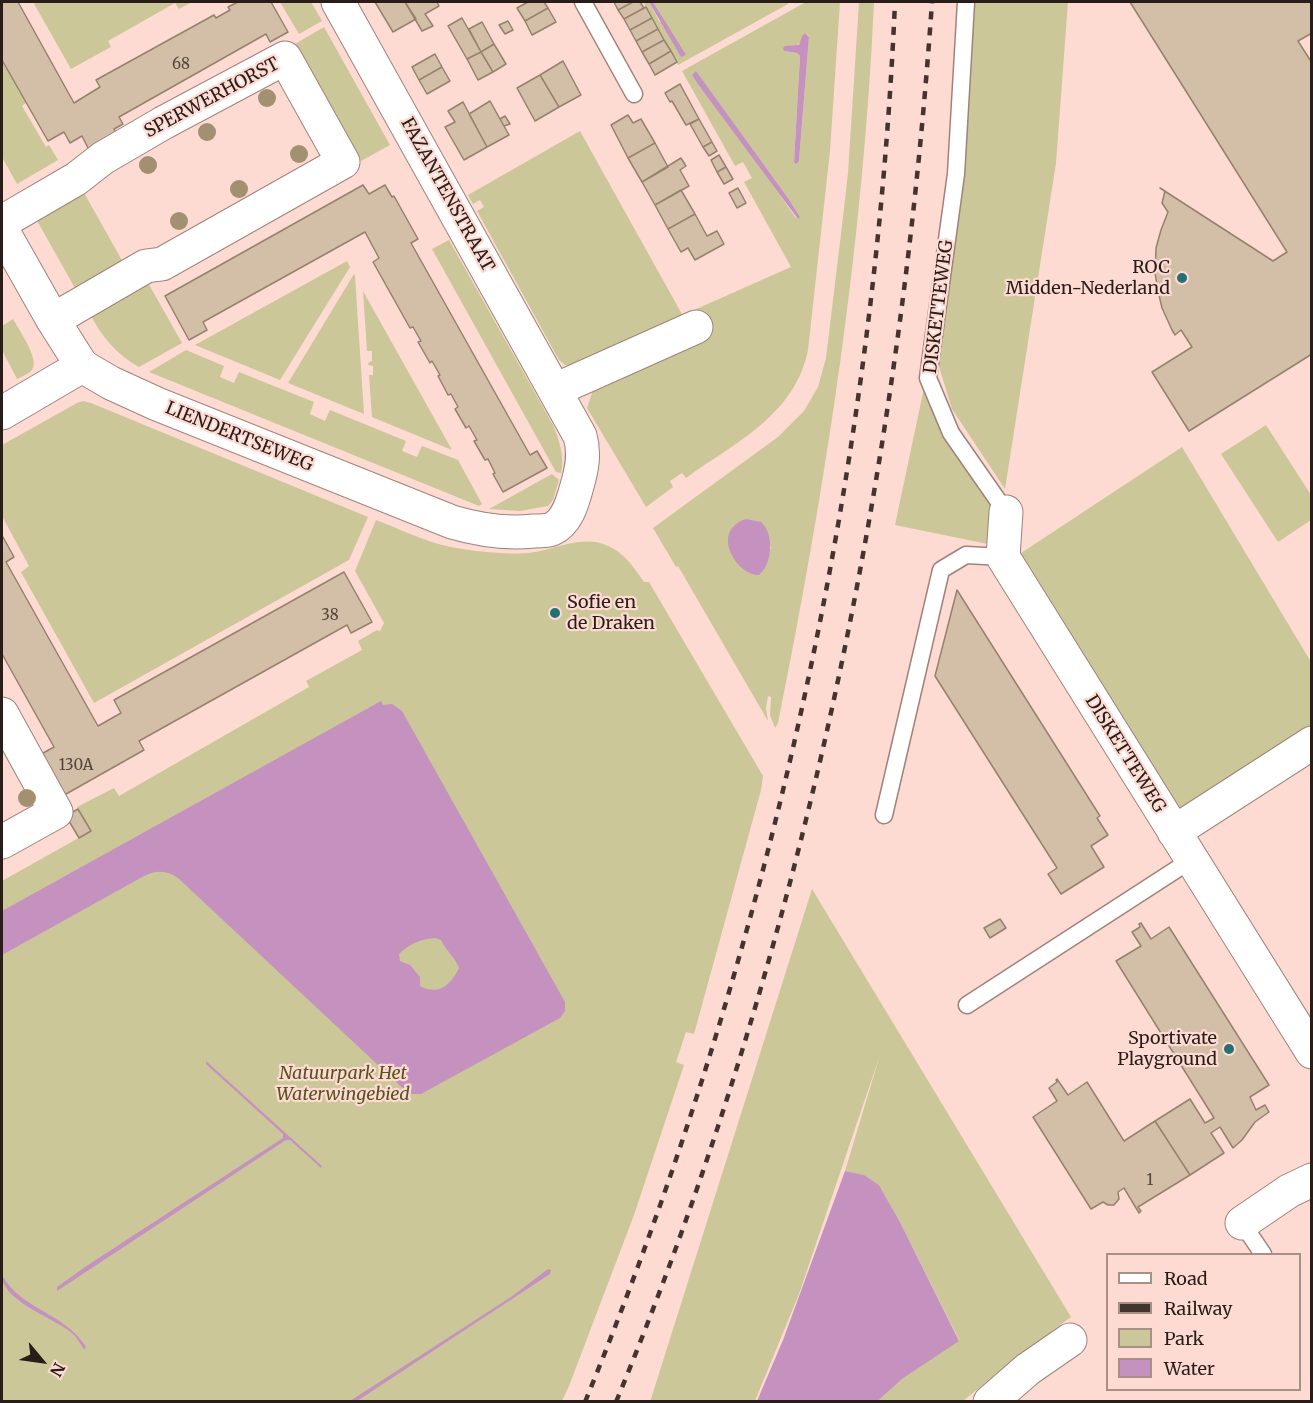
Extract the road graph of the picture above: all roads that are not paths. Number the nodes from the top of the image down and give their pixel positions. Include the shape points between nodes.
1 (338, 2) edge
2 (584, 2) edge
3 (966, 2) edge
4 (634, 94) dead end
5 (2, 222) edge
6 (2, 230) edge
7 (53, 320) junction
8 (696, 327) dead end
9 (82, 366) junction
10 (555, 390) junction
11 (2, 413) edge
12 (1006, 512) joint
13 (553, 529) joint
14 (1003, 557) junction
15 (2, 714) edge
16 (1311, 743) edge
17 (884, 815) dead end
18 (1174, 832) junction
19 (2, 842) edge
20 (1191, 860) junction
21 (967, 1005) dead end
22 (1311, 1052) edge
23 (1311, 1180) edge
24 (1242, 1223) joint
25 (1262, 1253) edge
26 (1070, 1340) dead end
27 (990, 1401) edge

1 - 10 street, FAZANTENSTRAAT
2 - 4 lane
3 - 12 lane, DISKETTEWEG via 956,174 928,378 951,433
5 - 7 street, SPERWERHORST via 163,123 285,58 344,162 162,264 146,266
6 - 7 street, LIENDERTSEWEG
7 - 9 street, LIENDERTSEWEG
8 - 10 street
9 - 11 street
9 - 13 street, LIENDERTSEWEG via 157,404 452,522 520,533
10 - 13 street, FAZANTENSTRAAT via 580,436 583,453 572,504
12 - 14 street, DISKETTEWEG
14 - 17 lane via 966,555 941,570
14 - 18 street, DISKETTEWEG
15 - 19 street via 56,812
16 - 18 street, DISKETTEWEG
18 - 20 street, DISKETTEWEG
20 - 21 lane
20 - 22 street, DISKETTEWEG
23 - 24 street
24 - 25 lane
26 - 27 street

